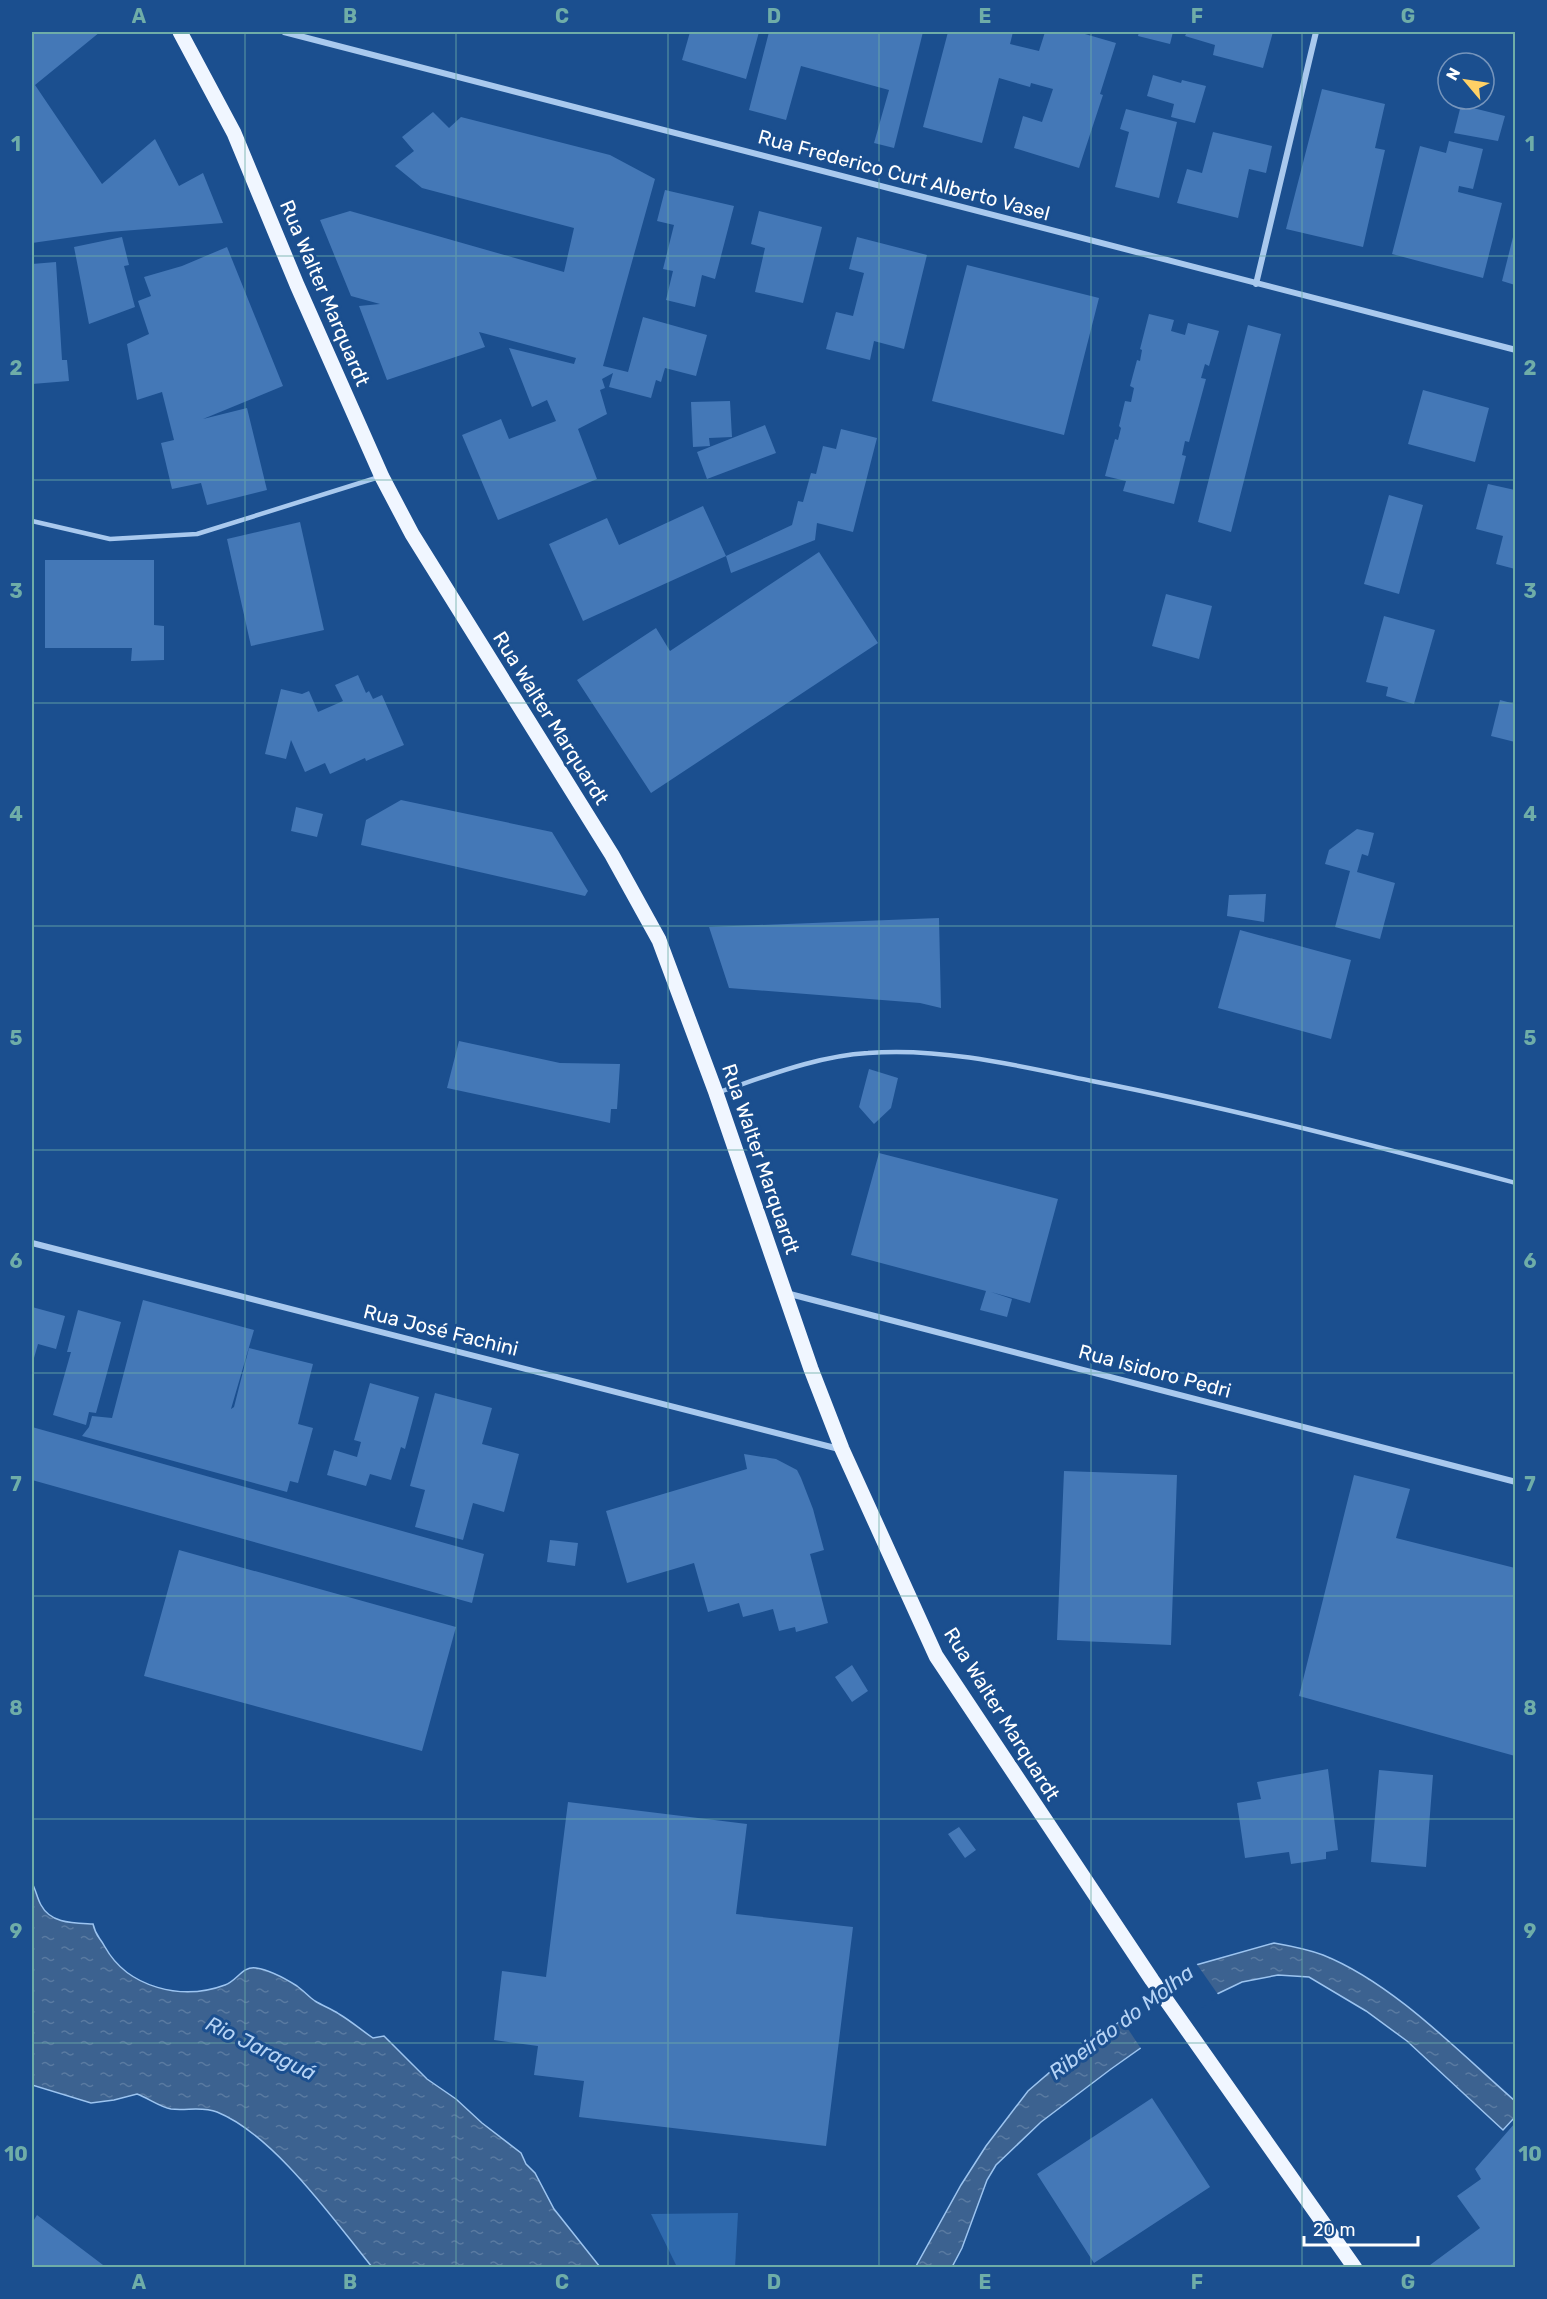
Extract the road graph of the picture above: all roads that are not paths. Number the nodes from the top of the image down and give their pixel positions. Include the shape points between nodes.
1 (180, 32) edge
2 (284, 32) edge
3 (1316, 32) edge
4 (1256, 284) junction
5 (1515, 350) edge
6 (382, 477) junction
7 (32, 521) edge
8 (716, 1093) junction
9 (1515, 1183) edge
10 (32, 1243) edge
11 (786, 1293) junction
12 (842, 1449) junction
13 (1515, 1482) edge
14 (1355, 2268) edge

1 - 6 main road, Rua Walter Marquardt via 234,133
2 - 4 street, Rua Frederico Curt Alberto Vasel
3 - 4 street
4 - 5 street, Rua Frederico Curt Alberto Vasel
6 - 7 lane via 197,534 110,539
6 - 8 main road, Rua Walter Marquardt via 412,534 612,855 659,940
8 - 9 lane via 806,1064 864,1053 907,1051 1018,1066 1233,1110
8 - 11 main road, Rua Walter Marquardt
10 - 12 street, Rua José Fachini
11 - 12 main road, Rua Walter Marquardt
11 - 13 street, Rua Isidoro Pedri
12 - 14 main road, Rua Walter Marquardt via 936,1656 1152,1980

